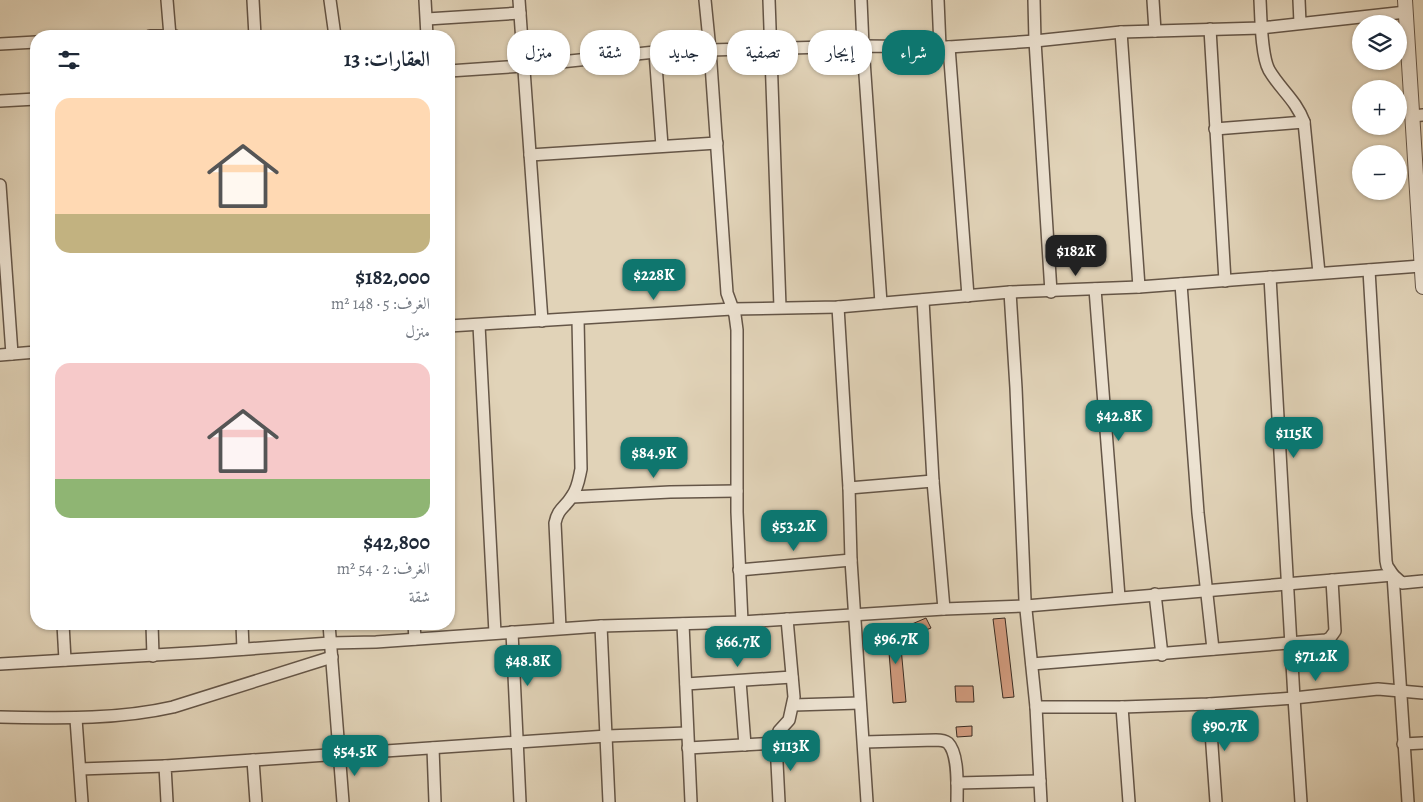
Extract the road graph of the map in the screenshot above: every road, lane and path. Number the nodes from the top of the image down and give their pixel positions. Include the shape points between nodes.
1 (167, 0) edge
2 (253, 0) edge
3 (330, 0) edge
4 (425, 0) edge
5 (519, 0) edge
6 (705, 0) edge
7 (770, 0) edge
8 (861, 0) edge
9 (938, 0) edge
10 (1034, 0) edge
11 (1153, 0) edge
12 (1260, 0) edge
13 (1299, 0) edge
14 (1406, 6) edge
15 (520, 13) junction
16 (427, 19) junction
17 (1300, 24) junction
18 (1261, 28) junction
19 (1210, 29) junction
20 (171, 30) edge
21 (255, 30) edge
22 (334, 30) edge
23 (427, 30) edge
24 (521, 30) edge
25 (708, 30) edge
26 (771, 30) edge
27 (862, 30) edge
28 (942, 30) edge
29 (1155, 31) junction
30 (1121, 32) junction
31 (1035, 41) junction
32 (30, 42) edge
33 (0, 44) edge
34 (945, 47) edge
35 (650, 53) edge
36 (945, 57) edge
37 (570, 61) edge
38 (507, 67) edge
39 (455, 71) edge
40 (524, 75) edge
41 (657, 75) edge
42 (712, 75) edge
43 (772, 75) edge
44 (865, 75) edge
45 (30, 99) edge
46 (0, 101) edge
47 (1417, 116) edge
48 (1304, 122) junction
49 (1215, 129) junction
50 (717, 144) junction
51 (662, 146) junction
52 (530, 155) junction
53 (0, 186) edge
54 (1421, 266) junction
55 (1369, 270) junction
56 (1319, 273) junction
57 (1270, 277) junction
58 (1225, 281) junction
59 (1181, 284) junction
60 (1138, 287) junction
61 (1423, 287) edge
62 (1094, 289) junction
63 (1010, 292) junction
64 (1051, 292) junction
65 (968, 296) junction
66 (923, 300) junction
67 (881, 304) junction
68 (838, 306) junction
69 (780, 307) junction
70 (732, 309) junction
71 (578, 319) junction
72 (542, 321) junction
73 (479, 325) junction
74 (455, 326) edge
75 (30, 352) edge
76 (12, 354) junction
77 (0, 355) edge
78 (933, 481) junction
79 (849, 488) junction
80 (737, 491) junction
81 (572, 497) junction
82 (851, 560) junction
83 (739, 570) junction
84 (1393, 575) junction
85 (1332, 580) junction
86 (1423, 581) edge
87 (1288, 584) junction
88 (1206, 592) junction
89 (1155, 594) junction
90 (1119, 597) junction
91 (1026, 606) junction
92 (944, 609) junction
93 (855, 614) junction
94 (787, 619) junction
95 (742, 622) junction
96 (683, 624) junction
97 (601, 626) junction
98 (560, 628) junction
99 (63, 630) edge
100 (152, 630) edge
101 (242, 630) edge
102 (329, 630) edge
103 (415, 630) edge
104 (512, 632) junction
105 (496, 633) junction
106 (416, 639) junction
107 (1291, 642) junction
108 (330, 643) junction
109 (243, 649) junction
110 (1213, 649) junction
111 (1162, 654) junction
112 (153, 656) junction
113 (332, 656) junction
114 (65, 660) junction
115 (0, 664) edge
116 (1032, 664) junction
117 (792, 677) junction
118 (740, 681) junction
119 (686, 684) junction
120 (1400, 691) junction
121 (1423, 693) edge
122 (1294, 698) junction
123 (860, 703) junction
124 (1209, 704) junction
125 (794, 705) junction
126 (1036, 707) junction
127 (1122, 707) junction
128 (0, 717) edge
129 (76, 718) junction
130 (687, 733) junction
131 (607, 736) junction
132 (864, 742) junction
133 (517, 743) junction
134 (776, 743) junction
135 (1423, 743) edge
136 (1403, 744) junction
137 (745, 745) junction
138 (433, 748) junction
139 (688, 748) junction
140 (340, 754) junction
141 (253, 760) junction
142 (165, 766) junction
143 (80, 769) junction
144 (1040, 781) junction
145 (956, 783) junction
146 (82, 802) edge
147 (168, 802) edge
148 (256, 802) edge
149 (343, 802) edge
150 (435, 802) edge
151 (520, 802) edge
152 (609, 802) edge
153 (691, 802) edge
154 (779, 802) edge
155 (867, 802) edge
156 (957, 802) edge
157 (1042, 802) edge
158 (1129, 802) edge
159 (1216, 802) edge
160 (1301, 802) edge
161 (1408, 802) edge

1 - 20 street
2 - 21 street
3 - 22 street
4 - 16 street
5 - 15 street
6 - 25 street
7 - 26 street
8 - 27 street
9 - 28 street
10 - 31 street
11 - 29 street
12 - 18 street
13 - 17 street
14 - 17 street
14 - 47 street
15 - 16 street
15 - 24 street
16 - 23 street
17 - 18 street
18 - 19 street
18 - 48 street via 1269,70 1294,101
19 - 29 street
19 - 49 street
29 - 30 street
30 - 31 street
30 - 60 street
31 - 34 street
31 - 64 street
32 - 33 street
35 - 37 street
36 - 65 street
38 - 39 street
40 - 52 street
41 - 51 street
42 - 50 street
43 - 69 street
44 - 67 street
45 - 46 street
47 - 54 street
48 - 49 street
48 - 56 street
49 - 58 street
50 - 51 street
50 - 70 street via 727,293
51 - 52 street
52 - 72 street
53 - 76 street
54 - 55 street
54 - 61 street
55 - 56 street
55 - 84 street via 1386,561
56 - 57 street
57 - 58 street
57 - 87 street
58 - 59 street
59 - 60 street
59 - 88 street
60 - 62 street
62 - 64 street
62 - 90 street
63 - 64 street
63 - 65 street
63 - 91 street
65 - 66 street
66 - 67 street
66 - 78 street
67 - 68 street
68 - 69 street
68 - 79 street
69 - 70 street
70 - 71 street
70 - 80 street via 738,356
71 - 72 street
71 - 81 street via 581,468
72 - 73 street
73 - 74 street
73 - 105 street
75 - 76 street
76 - 77 street
78 - 79 street
78 - 92 street
79 - 82 street
80 - 81 street
80 - 83 street
81 - 98 street via 557,513 555,523
82 - 83 street
82 - 93 street
83 - 95 street
84 - 85 street
84 - 86 street via 1402,583
84 - 120 street
85 - 87 street
85 - 107 street via 1333,634 1326,640
87 - 88 street
87 - 107 street
88 - 89 street
88 - 110 street
89 - 90 street
89 - 111 street
90 - 91 street
91 - 92 street
91 - 116 street
92 - 93 street
93 - 94 street
93 - 123 street
94 - 95 street
94 - 117 street
95 - 96 street
96 - 97 street
96 - 119 street
97 - 98 street
97 - 131 street
98 - 104 street
99 - 114 street
100 - 112 street
101 - 109 street
102 - 108 street
103 - 106 street
104 - 105 street
104 - 133 street
105 - 106 street
106 - 108 street
107 - 110 street
107 - 122 street
108 - 109 street
108 - 113 street
109 - 112 street
110 - 111 street
111 - 116 street
112 - 114 street
113 - 129 street via 173,707 129,715
113 - 140 street
114 - 115 street
116 - 126 street
117 - 118 street
117 - 125 street
118 - 119 street
118 - 137 street
119 - 130 street
120 - 121 street
120 - 122 street via 1378,689
120 - 136 street
122 - 124 street
122 - 160 street
123 - 125 street
123 - 132 street
124 - 127 street
124 - 159 street
125 - 134 street
126 - 127 street
126 - 144 street
127 - 158 street
128 - 129 street
129 - 143 street
130 - 131 street
130 - 139 street
131 - 133 street
131 - 152 street
132 - 145 street via 944,741 953,751
132 - 155 street
133 - 138 street
133 - 151 street
134 - 137 street
134 - 154 street
135 - 136 street
136 - 161 street
137 - 139 street
138 - 140 street
138 - 150 street
139 - 153 street
140 - 141 street
140 - 149 street
141 - 142 street
141 - 148 street
142 - 143 street
142 - 147 street
143 - 146 street
144 - 145 street
144 - 157 street
145 - 156 street

